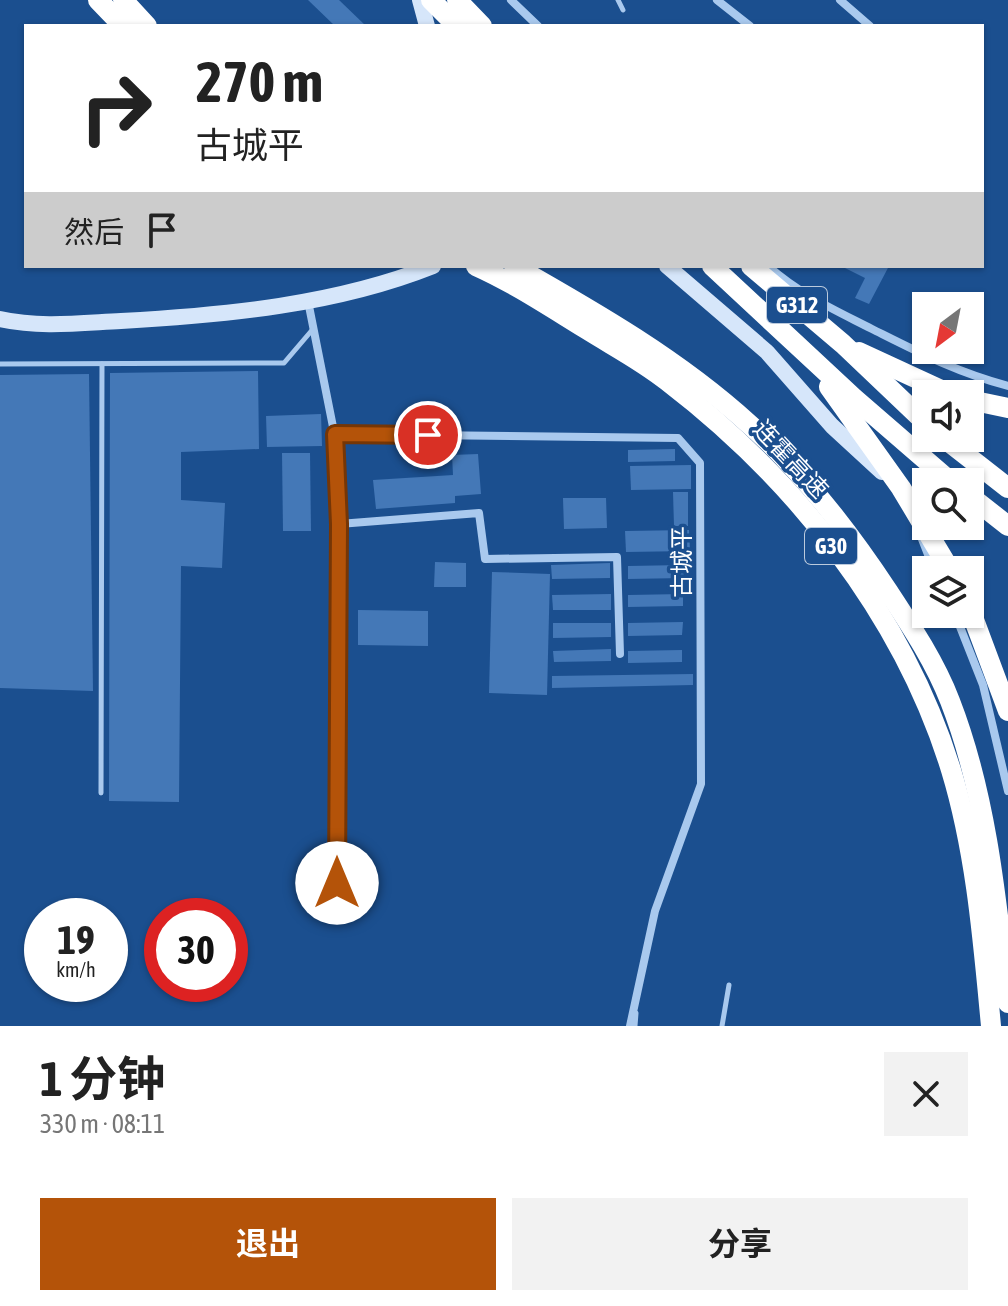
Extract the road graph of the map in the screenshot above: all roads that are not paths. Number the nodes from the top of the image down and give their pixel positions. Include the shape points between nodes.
1 (98, 0) edge
2 (123, 0) edge
3 (420, 0) edge
4 (431, 0) edge
5 (457, 0) edge
6 (511, 0) edge
7 (618, 0) edge
8 (717, 0) edge
9 (840, 0) edge
10 (623, 10) dead end
11 (121, 24) edge
12 (145, 24) edge
13 (426, 24) edge
14 (455, 24) edge
15 (480, 24) edge
16 (536, 24) edge
17 (747, 24) edge
18 (868, 24) edge
19 (427, 268) edge
20 (480, 268) edge
21 (517, 268) edge
22 (669, 268) edge
23 (714, 268) edge
24 (753, 268) edge
25 (770, 268) edge
26 (308, 300) junction
27 (0, 319) edge
28 (313, 328) junction
29 (843, 344) junction
30 (800, 348) junction
31 (0, 364) edge
32 (102, 364) junction
33 (959, 372) junction
34 (921, 380) edge
35 (956, 380) edge
36 (1008, 386) edge
37 (984, 403) edge
38 (1008, 408) edge
39 (912, 410) edge
40 (335, 434) junction
41 (962, 452) edge
42 (935, 468) edge
43 (901, 488) junction
44 (1008, 488) edge
45 (984, 507) edge
46 (912, 509) edge
47 (339, 524) junction
48 (1008, 526) edge
49 (961, 628) edge
50 (977, 628) edge
51 (620, 654) dead end
52 (1008, 711) edge
53 (1008, 791) edge
54 (101, 793) dead end
55 (336, 915) dead end
56 (995, 969) junction
57 (729, 985) dead end
58 (1008, 1003) edge
59 (633, 1026) edge
60 (722, 1026) edge
61 (991, 1026) edge

1 - 11 highway
2 - 12 highway
3 - 13 main road
4 - 14 highway
5 - 15 highway
6 - 16 street
7 - 10 lane
8 - 17 street
9 - 18 street
19 - 26 main road via 338,297
20 - 56 highway, 连霍高速 / G30 via 677,389 739,439 800,504 851,573 899,645 951,770
21 - 56 highway, 连霍高速 / G30 via 673,364 750,424 872,567 918,638 966,749 985,833
22 - 43 main road via 767,352 832,426
23 - 30 highway, G312
24 - 29 highway, G312
25 - 33 street via 797,291
26 - 27 main road via 187,317 29,326
26 - 28 street
28 - 32 lane via 284,363
28 - 40 street
29 - 34 highway
29 - 39 highway
30 - 42 highway
30 - 43 highway
31 - 32 lane
32 - 54 lane
33 - 35 street
33 - 36 street
37 - 38 highway
40 - 47 street
40 - 59 street, 古城平 via 678,438 700,463 701,784 655,911
41 - 44 highway
43 - 46 highway
45 - 48 highway
47 - 51 street via 479,513 485,559 617,557
47 - 55 street
49 - 53 street via 983,685
50 - 52 highway
56 - 58 highway, 连霍高速 / G30
56 - 61 highway, 连霍高速 / G30
57 - 60 lane

